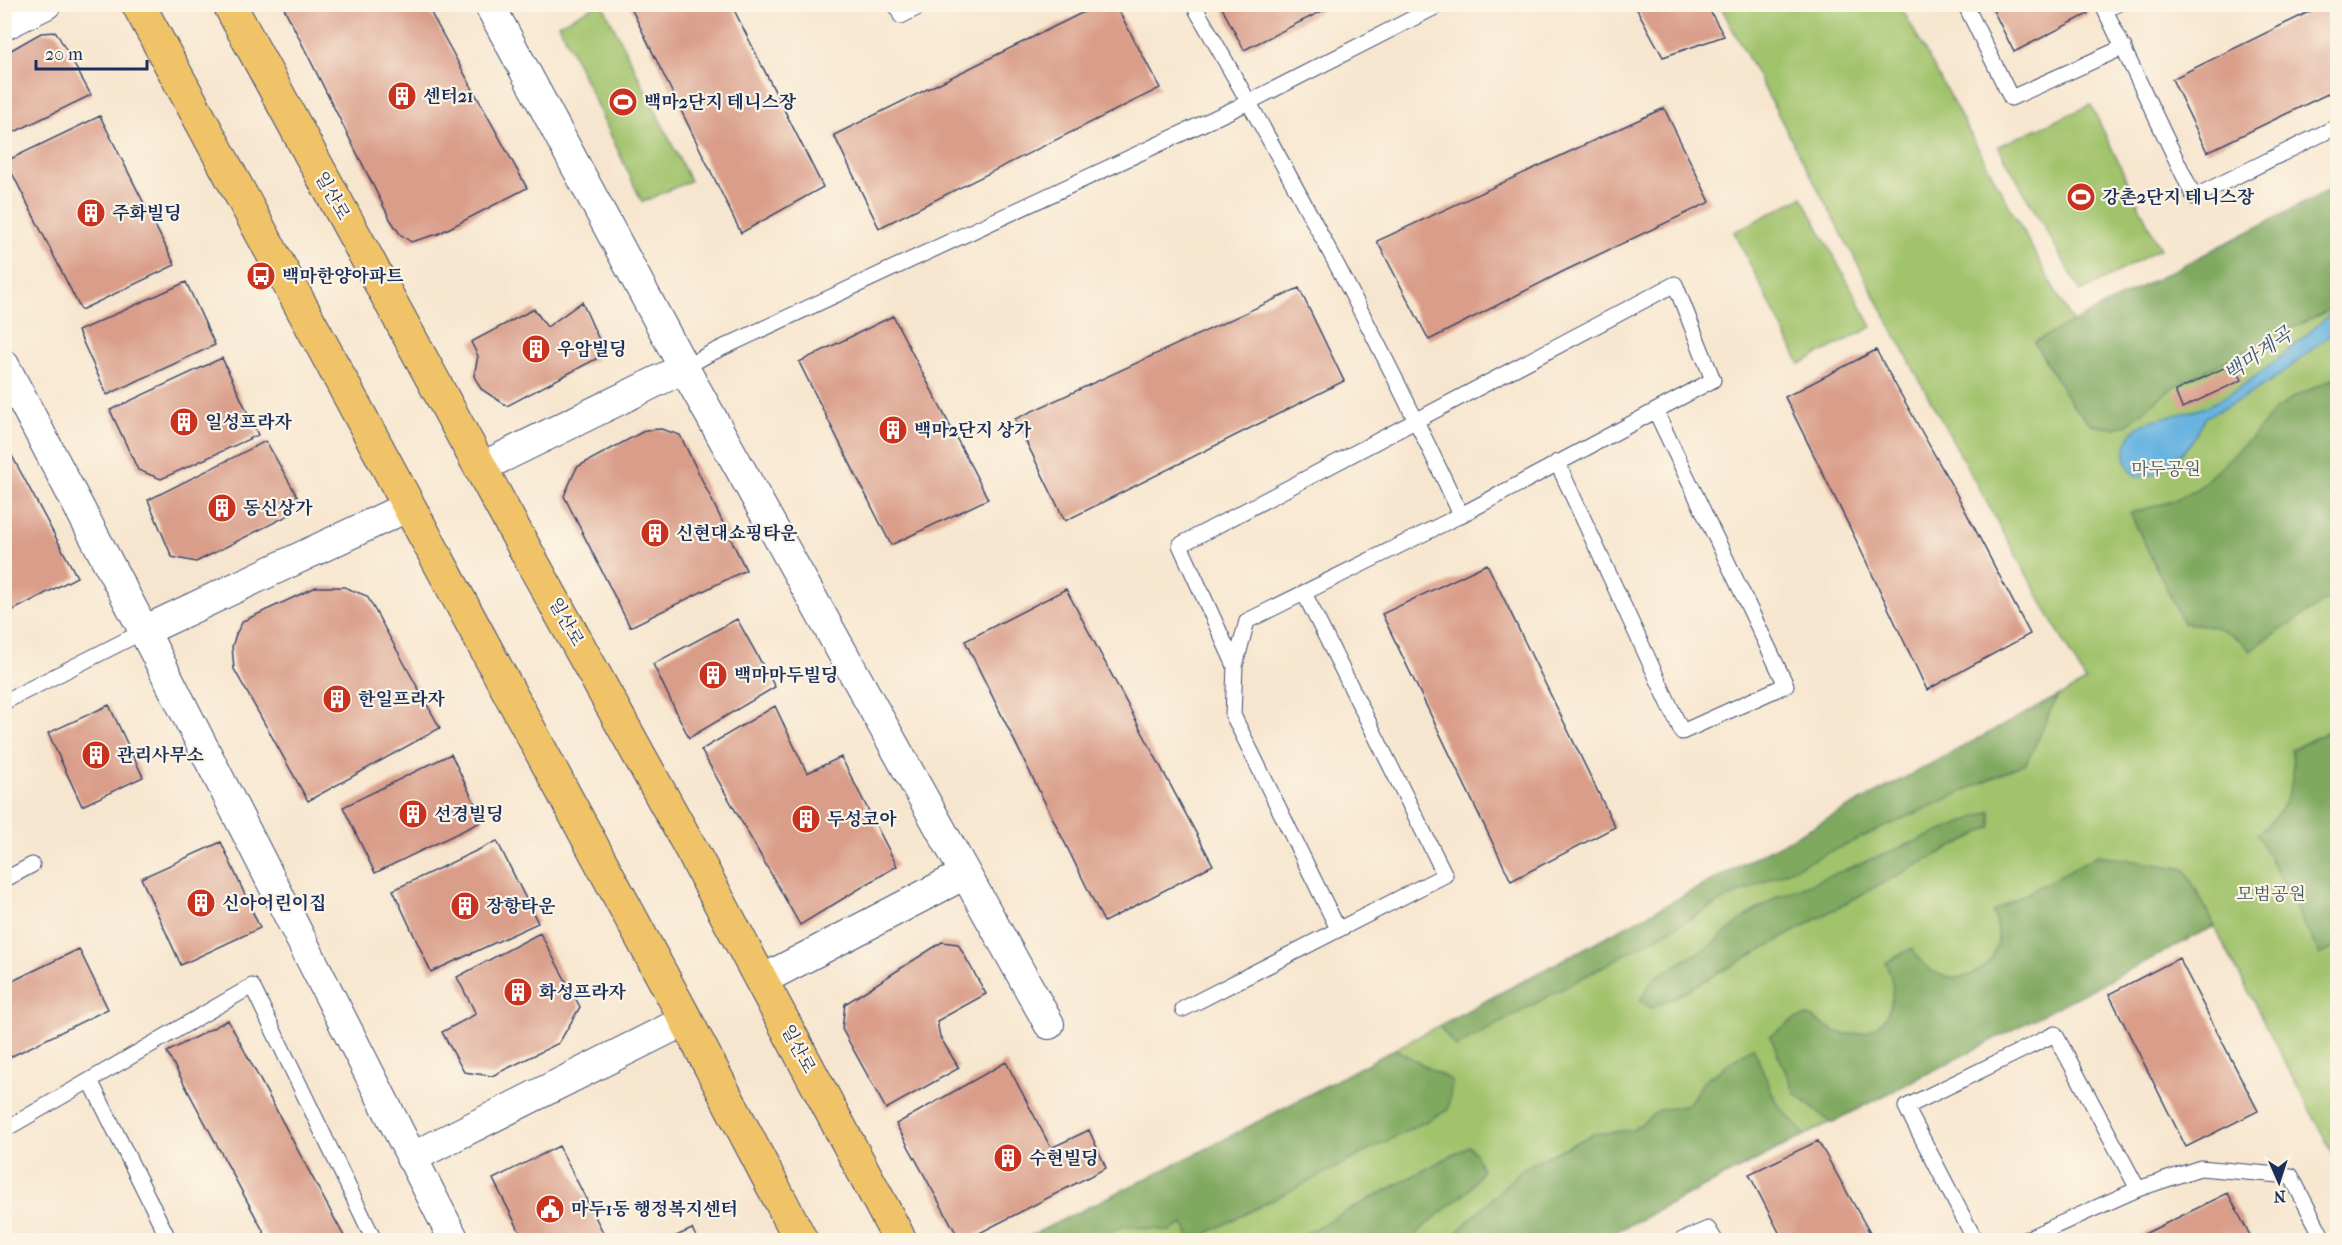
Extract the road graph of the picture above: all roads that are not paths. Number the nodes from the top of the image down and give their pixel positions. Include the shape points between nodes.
1 (46, 4) edge
2 (138, 4) edge
3 (229, 4) edge
4 (489, 4) edge
5 (896, 4) edge
6 (925, 4) edge
7 (1193, 4) edge
8 (1441, 4) edge
9 (1965, 4) edge
10 (2118, 4) edge
11 (4, 25) edge
12 (2124, 47) junction
13 (1249, 102) junction
14 (2337, 126) edge
15 (4, 365) edge
16 (684, 368) junction
17 (1656, 412) junction
18 (1416, 419) junction
19 (1557, 462) junction
20 (482, 467) junction
21 (409, 506) junction
22 (1461, 515) junction
23 (1304, 593) junction
24 (144, 631) junction
25 (1235, 666) junction
26 (4, 702) edge
27 (32, 865) dead end
28 (964, 874) junction
29 (4, 880) edge
30 (1338, 929) junction
31 (762, 980) junction
32 (1183, 1009) dead end
33 (686, 1020) junction
34 (1049, 1024) dead end
35 (90, 1080) junction
36 (4, 1130) edge
37 (411, 1158) junction
38 (2138, 1189) junction
39 (168, 1240) edge
40 (374, 1240) edge
41 (454, 1240) edge
42 (801, 1240) edge
43 (900, 1240) edge
44 (1682, 1240) edge
45 (1715, 1240) edge
46 (1975, 1240) edge
47 (2025, 1240) edge
48 (2324, 1240) edge

1 - 11 street
2 - 21 main road
3 - 20 main road, 일산로
4 - 16 street
5 - 6 lane via 901,16
7 - 13 lane
8 - 13 lane
9 - 12 lane via 2011,98
10 - 12 lane via 2105,10
12 - 14 lane via 2194,197
13 - 16 lane
13 - 18 lane
15 - 24 street
16 - 20 street
16 - 28 street
17 - 18 lane via 1713,380 1675,284
17 - 19 lane
17 - 19 lane via 1786,685 1682,732
18 - 22 lane
18 - 25 lane via 1180,545
19 - 22 lane
20 - 31 main road, 일산로
21 - 24 street
21 - 33 main road
22 - 23 lane
23 - 25 lane via 1247,621
23 - 30 lane via 1445,875
24 - 26 lane
24 - 37 street
25 - 30 lane via 1233,715
27 - 29 lane
28 - 31 street
28 - 34 street
30 - 32 lane
31 - 43 main road, 일산로
33 - 37 street
33 - 42 main road
35 - 36 lane
35 - 39 lane
35 - 40 lane via 252,986
37 - 41 street
38 - 46 lane via 2055,1034 1906,1107
38 - 47 lane
38 - 48 lane via 2200,1167 2291,1176
44 - 45 lane via 1708,1229

